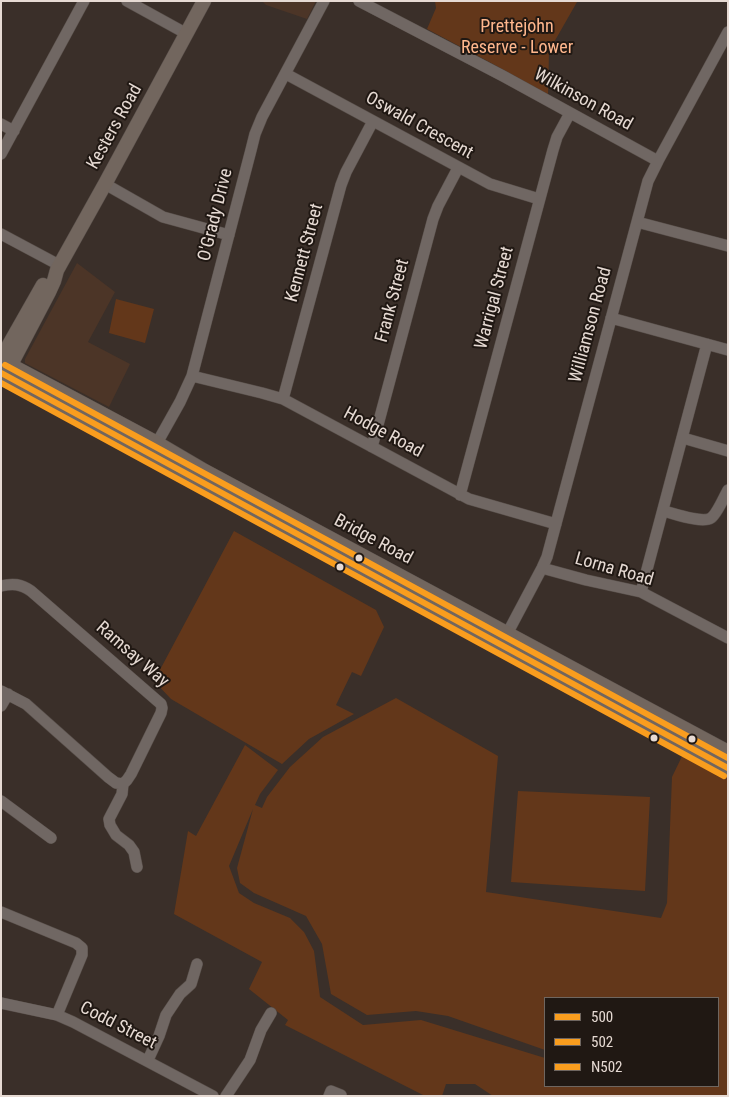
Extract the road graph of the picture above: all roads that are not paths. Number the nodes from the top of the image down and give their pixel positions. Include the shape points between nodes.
1 (84, 1) edge
2 (127, 1) edge
3 (204, 1) edge
4 (324, 1) edge
5 (359, 1) edge
6 (728, 32) edge
7 (187, 34) junction
8 (286, 74) junction
9 (570, 113) junction
10 (373, 121) junction
11 (1, 124) edge
12 (14, 131) junction
13 (1, 154) edge
14 (658, 161) junction
15 (458, 168) junction
16 (105, 184) junction
17 (540, 199) junction
18 (637, 222) junction
19 (1, 234) edge
20 (229, 235) junction
21 (728, 246) edge
22 (58, 267) junction
23 (611, 318) junction
24 (707, 344) junction
25 (728, 350) edge
26 (4, 370) edge
27 (192, 376) junction
28 (283, 399) junction
29 (683, 438) junction
30 (372, 447) junction
31 (154, 449) junction
32 (728, 451) edge
33 (728, 490) edge
34 (460, 494) junction
35 (663, 511) junction
36 (556, 524) junction
37 (542, 568) junction
38 (1, 586) edge
39 (641, 592) junction
40 (728, 638) edge
41 (504, 639) junction
42 (5, 692) edge
43 (606, 695) junction
44 (1, 706) edge
45 (728, 752) edge
46 (728, 768) edge
47 (123, 784) junction
48 (1, 801) edge
49 (51, 838) dead end
50 (137, 867) dead end
51 (1, 912) edge
52 (197, 964) dead end
53 (1, 1003) edge
54 (271, 1014) dead end
55 (57, 1015) junction
56 (148, 1060) junction
57 (341, 1095) edge
58 (213, 1096) edge
59 (226, 1096) edge
60 (329, 1096) edge

1 - 12 street
2 - 7 street
3 - 7 main road, Kesters Road
4 - 8 street, O'Grady Drive
5 - 9 street, Wilkinson Road
6 - 14 street, Williamson Road
7 - 16 main road, Kesters Road
8 - 10 street, Oswald Crescent
8 - 20 street, O'Grady Drive via 255,134
9 - 14 street, Wilkinson Road
9 - 17 street, Warrigal Street via 555,143
10 - 15 street, Oswald Crescent
10 - 28 street, Kennett Street via 341,185
11 - 12 street
12 - 13 street
14 - 18 street, Williamson Road via 646,186
15 - 17 street, Oswald Crescent via 490,184
15 - 30 street, Frank Street via 433,219
16 - 20 street via 163,217
16 - 22 main road, Kesters Road
17 - 34 street, Warrigal Street
18 - 21 street
18 - 23 street, Williamson Road
19 - 22 street
20 - 27 street, O'Grady Drive
22 - 26 main road, Kesters Road via 49,292
23 - 24 street
23 - 36 street, Williamson Road
24 - 25 street
24 - 29 street
26 - 31 main road, Bridge Road
27 - 28 street, Hodge Road
27 - 31 street, O'Grady Drive
28 - 30 street, Hodge Road
29 - 32 street
29 - 35 street
30 - 34 street, Hodge Road
31 - 41 main road, Bridge Road via 203,470
33 - 35 street via 708,520
34 - 36 street, Hodge Road via 474,501
35 - 39 street
36 - 37 street, Williamson Road
37 - 39 street, Lorna Road
37 - 41 street, Williamson Road
38 - 47 street, Ramsay Way via 18,584 31,591 161,704 162,713
39 - 40 street, Lorna Road
41 - 43 main road, Bridge Road
42 - 44 street
42 - 47 street via 26,704 108,778
43 - 45 main road, Bridge Road
43 - 46 main road, Bridge Road
47 - 50 street, Ramsay Way via 122,794 109,819 110,825 134,852
48 - 49 street
51 - 55 street via 82,948
52 - 56 street via 191,984 166,1015
53 - 55 street, Codd Street
54 - 59 street via 260,1030 250,1060
55 - 56 street, Codd Street
56 - 58 street, Codd Street
57 - 60 street via 331,1091

